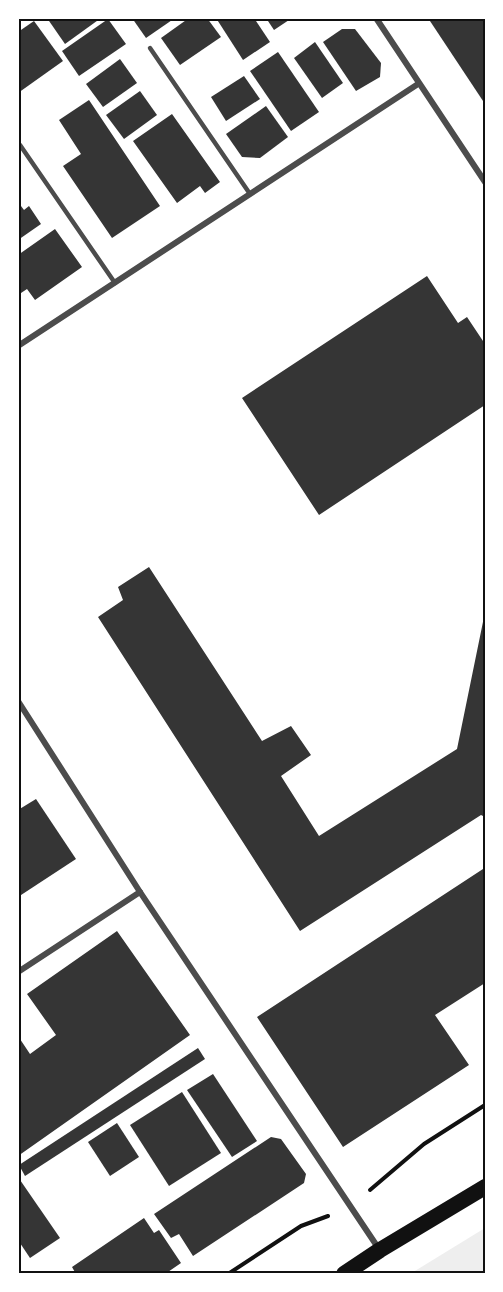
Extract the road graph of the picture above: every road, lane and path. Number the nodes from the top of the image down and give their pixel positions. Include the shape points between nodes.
1 (376, 18) edge
2 (150, 48) dead end
3 (418, 84) junction
4 (20, 145) dead end
5 (485, 182) edge
6 (250, 194) junction
7 (115, 283) junction
8 (18, 346) edge
9 (18, 701) edge
10 (140, 892) junction
11 (18, 972) edge
12 (485, 1105) edge
13 (376, 1186) dead end
14 (485, 1187) edge
15 (323, 1220) dead end
16 (380, 1250) junction
17 (228, 1274) edge
18 (344, 1274) edge

1 - 3 street
2 - 6 lane
3 - 5 street
3 - 6 street
4 - 7 lane
6 - 7 street
7 - 8 street
9 - 10 street
10 - 11 street
10 - 16 street
12 - 13 path via 424,1144
14 - 16 highway
15 - 17 path via 301,1226
16 - 18 highway

